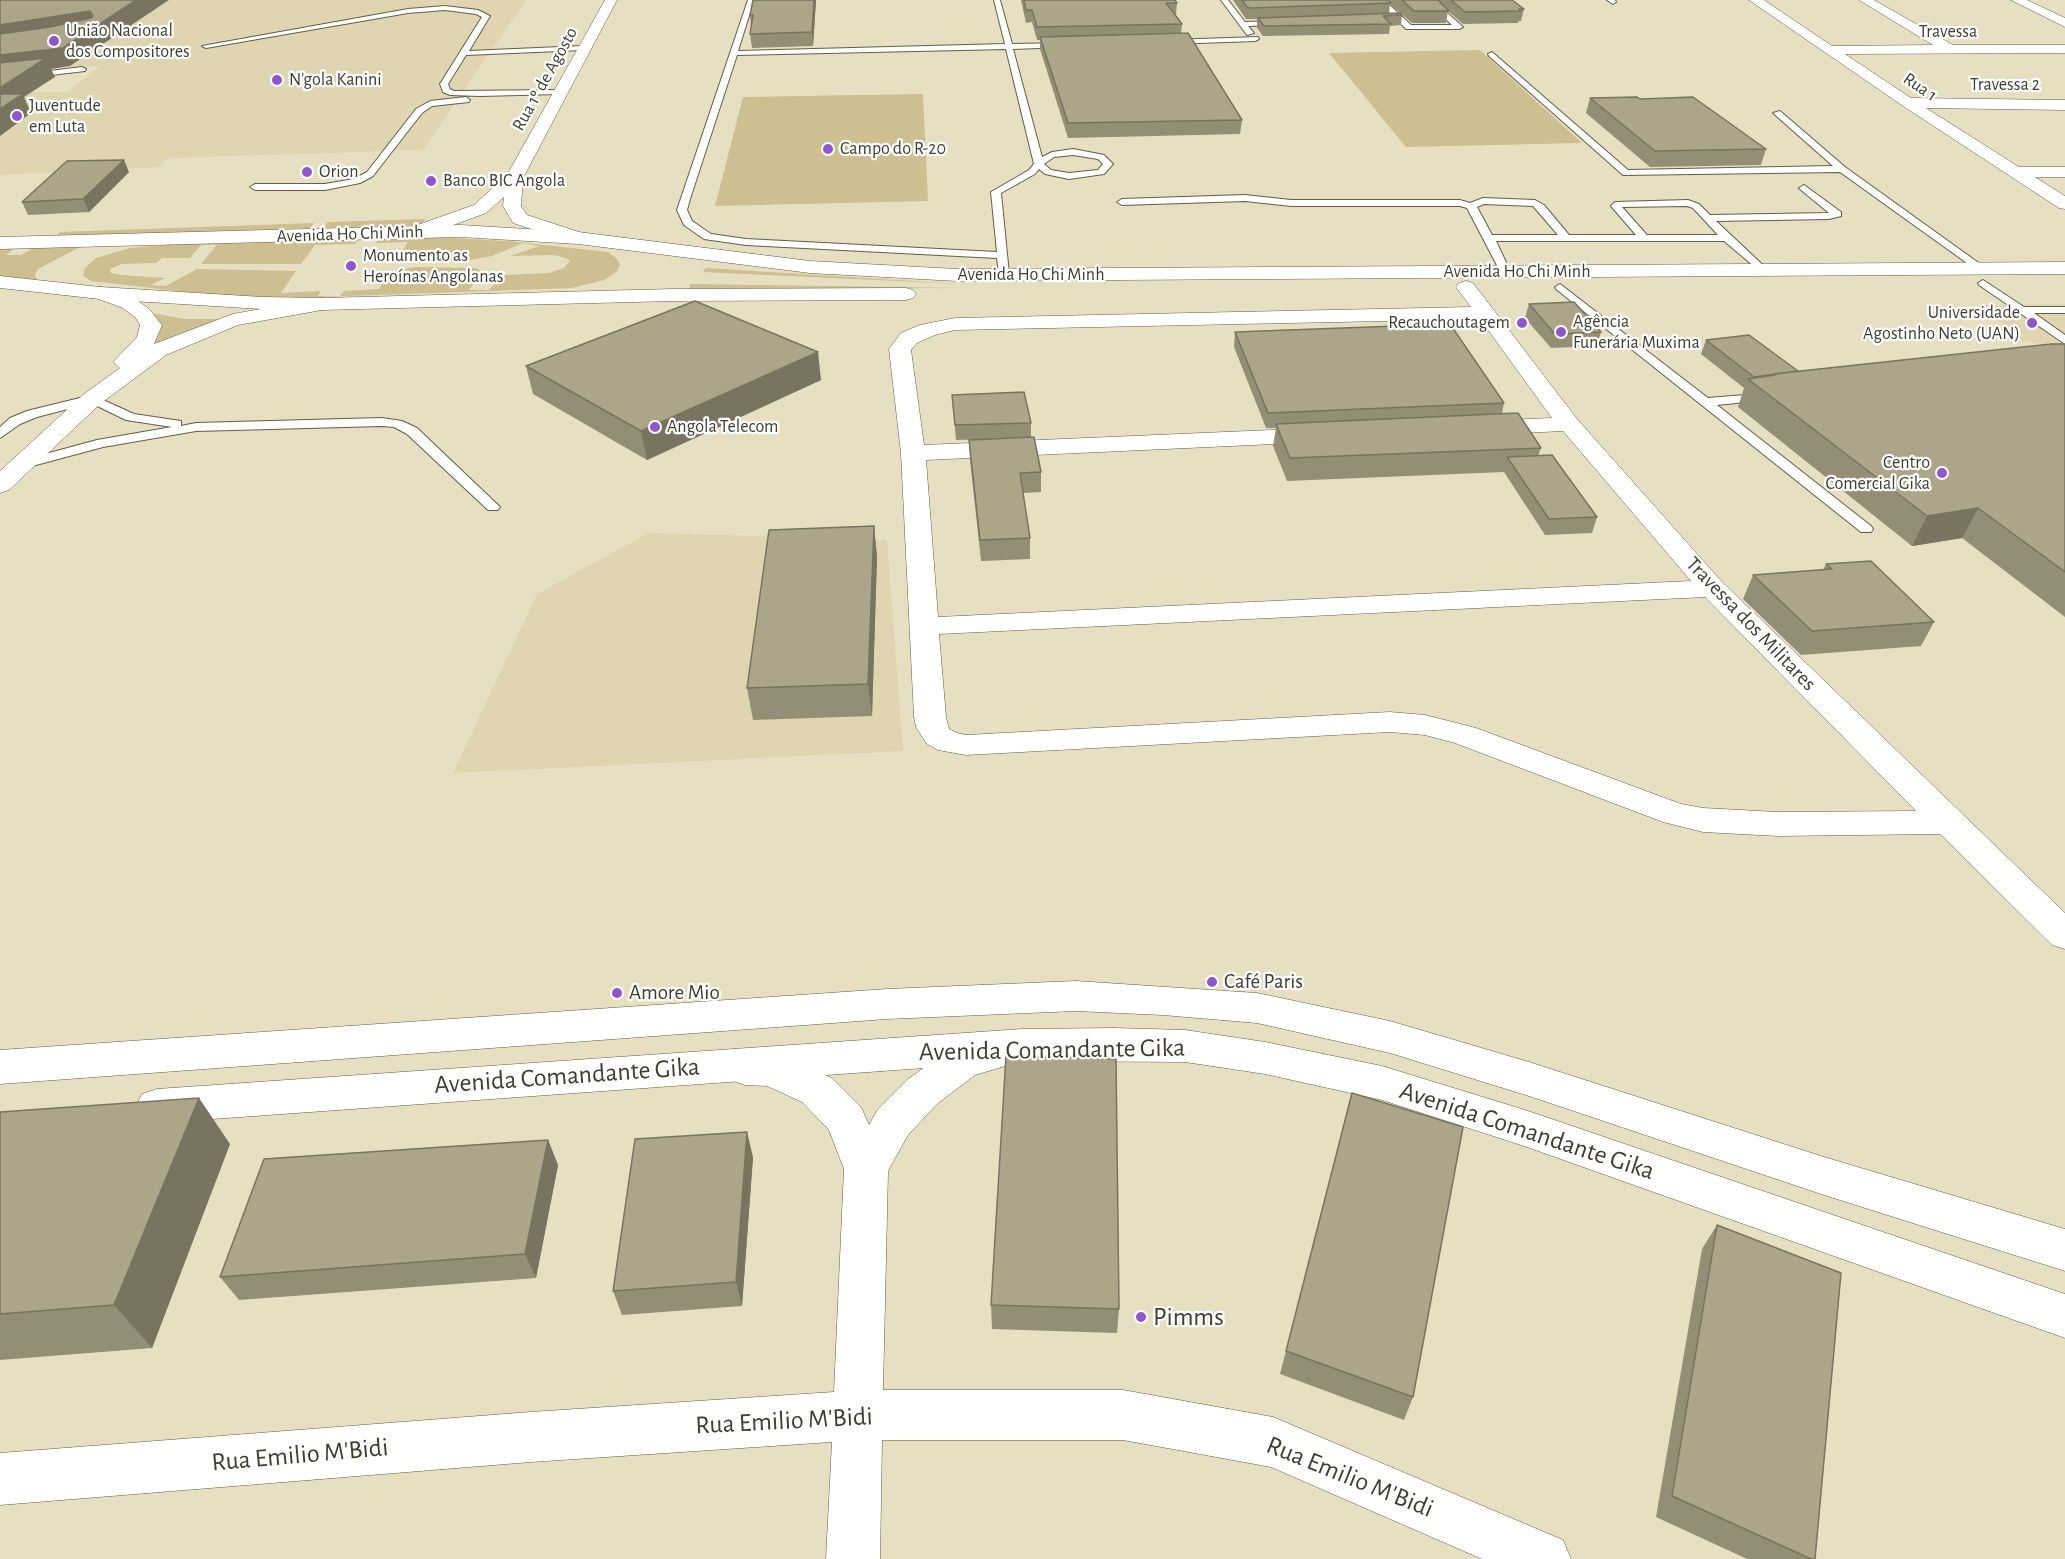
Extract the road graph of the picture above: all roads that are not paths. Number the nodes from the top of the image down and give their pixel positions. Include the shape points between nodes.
1 (611, 0) edge
2 (751, 0) edge
3 (997, 0) edge
4 (1224, 0) edge
5 (1380, 0) edge
6 (1429, 0) edge
7 (1755, 0) edge
8 (1865, 0) edge
9 (2018, 0) edge
10 (1389, 20) edge
11 (1400, 20) junction
12 (1288, 22) edge
13 (2065, 23) edge
14 (1243, 24) junction
15 (1161, 42) edge
16 (1079, 44) edge
17 (206, 46) dead end
18 (1009, 46) junction
19 (584, 48) junction
20 (2065, 49) edge
21 (1832, 50) junction
22 (1952, 50) junction
23 (464, 53) junction
24 (734, 53) junction
25 (1492, 54) dead end
26 (82, 69) edge
27 (0, 79) edge
28 (559, 92) junction
29 (509, 93) junction
30 (1908, 103) junction
31 (2065, 105) edge
32 (1777, 113) dead end
33 (1039, 164) junction
34 (1842, 169) junction
35 (2015, 172) junction
36 (2065, 172) edge
37 (514, 177) junction
38 (255, 187) dead end
39 (1804, 188) dead end
40 (1122, 202) dead end
41 (2065, 204) edge
42 (1471, 206) junction
43 (1710, 218) junction
44 (418, 231) junction
45 (1727, 237) junction
46 (578, 238) junction
47 (1489, 238) junction
48 (1566, 238) junction
49 (1644, 238) junction
50 (162, 239) junction
51 (0, 243) edge
52 (79, 260) dead end
53 (1003, 265) junction
54 (2065, 268) edge
55 (1762, 270) junction
56 (63, 273) dead end
57 (1506, 273) junction
58 (1983, 276) junction
59 (0, 282) edge
60 (2065, 283) edge
61 (1466, 287) junction
62 (1560, 287) junction
63 (100, 293) junction
64 (534, 298) junction
65 (322, 304) junction
66 (2021, 309) junction
67 (2065, 310) edge
68 (1484, 313) junction
69 (2065, 340) edge
70 (1774, 395) edge
71 (92, 399) junction
72 (1706, 402) junction
73 (1569, 424) junction
74 (196, 427) junction
75 (1461, 429) edge
76 (1342, 434) edge
77 (0, 435) edge
78 (913, 453) junction
79 (21, 465) junction
80 (0, 485) edge
81 (493, 507) dead end
82 (1866, 529) dead end
83 (1712, 588) junction
84 (926, 626) junction
85 (1948, 822) junction
86 (2065, 934) edge
87 (1022, 1045) junction
88 (710, 1065) junction
89 (0, 1067) edge
90 (118, 1109) edge
91 (866, 1169) junction
92 (2065, 1250) edge
93 (2065, 1316) edge
94 (857, 1415) junction
95 (0, 1479) edge
96 (852, 1559) edge
97 (1544, 1559) edge

1 - 19 street, Rua 1º de Agosto
2 - 24 lane
3 - 18 lane
4 - 14 lane
5 - 11 lane
6 - 11 lane via 1459,27 1409,27
7 - 21 street, Rua 1
8 - 22 street
9 - 13 street
10 - 11 lane
12 - 14 lane
14 - 15 lane via 1255,39
16 - 18 lane
17 - 23 lane via 445,8 486,16
18 - 24 lane
18 - 33 lane
19 - 23 lane
19 - 28 street, Rua 1º de Agosto
20 - 22 street, Travessa
21 - 22 street, Travessa
21 - 30 street, Rua 1
23 - 29 lane via 444,84 446,90
24 - 53 lane via 681,210 688,223 708,237 909,252
25 - 34 lane via 1626,172
26 - 27 lane
28 - 29 lane
28 - 37 street, Rua 1º de Agosto
29 - 38 lane via 430,104 420,111 370,174 357,182 325,187
30 - 31 street, Travessa 2
30 - 35 street, Rua 1
32 - 34 lane
33 - 33 lane via 1045,157 1072,152 1101,157 1108,164 1101,172 1081,176 1048,172
33 - 53 lane via 996,192
34 - 58 lane
35 - 36 street
35 - 41 street, Rua 1
37 - 44 street via 480,209
37 - 46 street via 512,206 520,219
39 - 43 lane via 1837,214
40 - 42 lane via 1245,198 1291,203
42 - 47 lane
42 - 48 lane via 1483,201 1535,203
43 - 45 lane
43 - 49 lane via 1688,203 1618,204
44 - 46 street, Avenida Ho Chi Minh
44 - 50 street, Avenida Ho Chi Minh
45 - 49 lane
45 - 55 lane
46 - 53 street, Avenida Ho Chi Minh via 810,267 949,275
46 - 64 street via 631,255 634,260 630,271 600,288
47 - 48 lane
47 - 57 lane
48 - 49 lane
50 - 51 street, Avenida Ho Chi Minh
50 - 52 street via 109,249
53 - 57 street, Avenida Ho Chi Minh via 1133,276
54 - 58 street, Avenida Ho Chi Minh
55 - 57 street, Avenida Ho Chi Minh
55 - 58 street, Avenida Ho Chi Minh
56 - 63 street via 70,284
58 - 60 street, Avenida Ho Chi Minh
58 - 62 street, Avenida Ho Chi Minh
58 - 66 lane
59 - 63 street, Avenida Ho Chi Minh
61 - 62 street, Avenida Ho Chi Minh
61 - 64 street, Avenida Ho Chi Minh
61 - 68 street, Travessa dos Militares
62 - 72 lane
63 - 65 street, Avenida Ho Chi Minh
63 - 71 street via 130,304 151,325 147,339
64 - 65 street, Avenida Ho Chi Minh
65 - 71 street via 233,320 192,335 158,350
66 - 67 lane
66 - 69 lane
68 - 73 street, Travessa dos Militares
68 - 78 street via 955,324 928,330 909,338 900,349
70 - 72 lane
71 - 74 lane via 131,417
71 - 77 lane via 32,414 15,421
71 - 79 street
72 - 82 lane
73 - 75 street
73 - 83 street, Travessa dos Militares
74 - 79 lane via 112,441
74 - 81 lane via 397,424 412,431
76 - 78 street
78 - 84 street
79 - 80 street
83 - 84 street
83 - 85 street, Travessa dos Militares
84 - 85 street via 932,727 937,736 950,743 993,744 1390,722 1425,725 1465,735 1675,814 1703,820 1778,824
85 - 86 street, Travessa dos Militares
87 - 88 street, Avenida Comandante Gika
87 - 91 street via 962,1062 922,1092 893,1122
87 - 93 street, Avenida Comandante Gika via 1185,1046 1382,1083 1525,1128
88 - 90 street, Avenida Comandante Gika
88 - 91 street via 771,1070 817,1090 846,1120
89 - 92 street, Avenida Comandante Gika via 887,1004 1076,996 1163,999 1257,1008 1390,1037
91 - 94 street
94 - 95 street, Rua Emilio M'Bidi
94 - 96 street
94 - 97 street, Rua Emilio M'Bidi via 1123,1415 1273,1442

